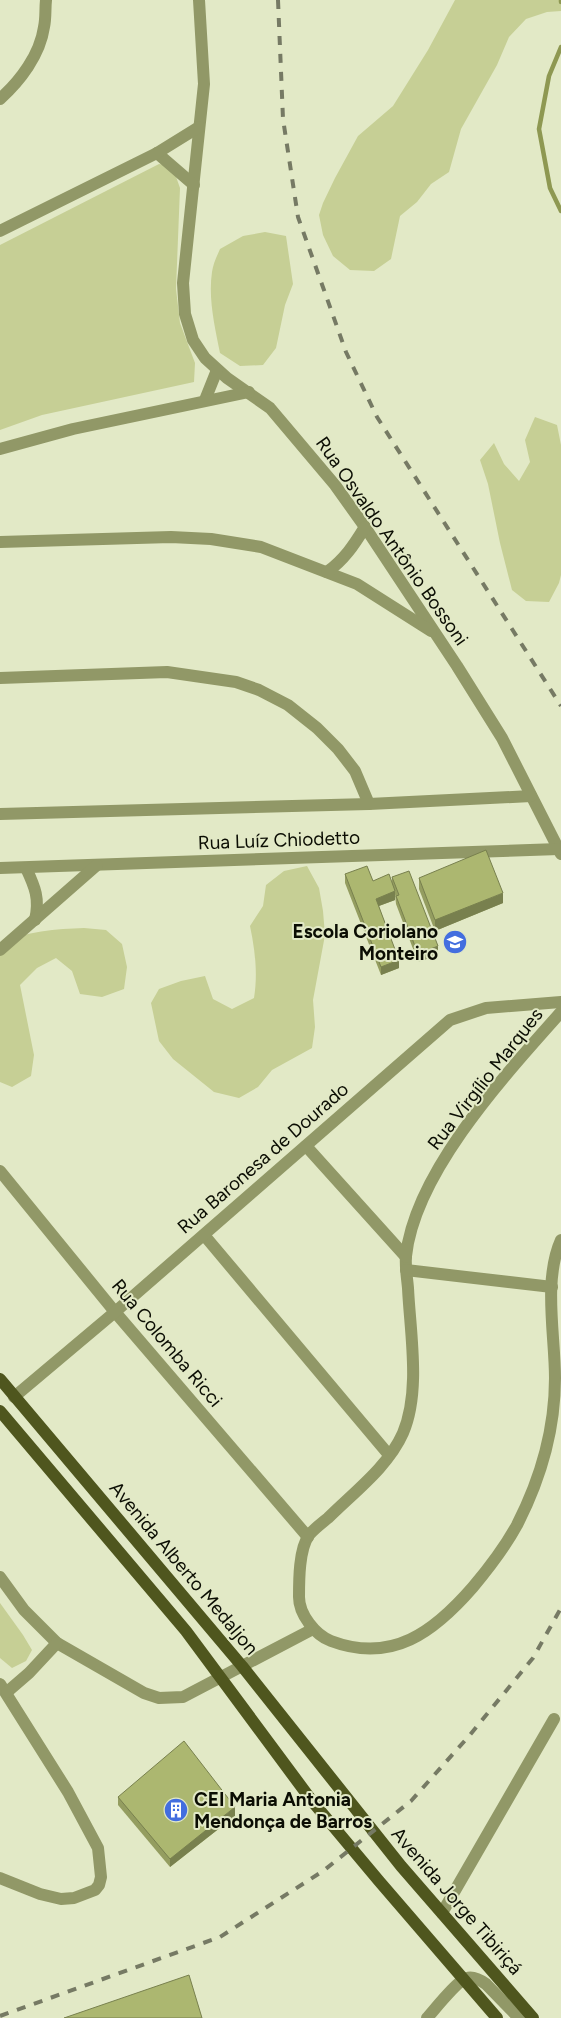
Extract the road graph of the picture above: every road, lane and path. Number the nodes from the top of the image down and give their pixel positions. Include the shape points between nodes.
1 (46, 0) edge
2 (199, 0) edge
3 (0, 99) edge
4 (198, 127) junction
5 (158, 153) junction
6 (194, 185) junction
7 (0, 231) edge
8 (217, 370) junction
9 (249, 392) junction
10 (205, 400) junction
11 (0, 449) edge
12 (365, 527) junction
13 (0, 542) edge
14 (327, 572) junction
15 (436, 634) junction
16 (0, 678) edge
17 (531, 796) junction
18 (369, 804) junction
19 (0, 814) edge
20 (560, 852) edge
21 (97, 865) junction
22 (0, 868) edge
23 (26, 868) junction
24 (35, 920) junction
25 (0, 950) edge
26 (561, 1002) edge
27 (561, 1012) edge
28 (306, 1146) junction
29 (0, 1171) edge
30 (204, 1235) junction
31 (561, 1240) edge
32 (406, 1264) junction
33 (552, 1287) junction
34 (115, 1312) junction
35 (0, 1379) edge
36 (14, 1397) junction
37 (0, 1411) edge
38 (389, 1455) junction
39 (308, 1537) junction
40 (0, 1578) edge
41 (313, 1629) junction
42 (57, 1643) junction
43 (242, 1666) junction
44 (220, 1677) junction
45 (3, 1688) edge
46 (554, 1719) dead end
47 (336, 1784) joint
48 (0, 1878) edge
49 (442, 1913) junction
50 (463, 1980) junction
51 (427, 2018) edge
52 (497, 2018) edge
53 (519, 2018) edge
54 (533, 2018) edge

1 - 3 street via 44,28 37,48 27,68
2 - 4 street, Rua Osvaldo Antônio Bossoni via 204,84
4 - 5 street
4 - 6 street, Rua Osvaldo Antônio Bossoni
5 - 6 street
5 - 7 street
6 - 8 street, Rua Osvaldo Antônio Bossoni via 183,283 184,314 194,340
8 - 9 street, Rua Osvaldo Antônio Bossoni
8 - 10 street
9 - 10 street
9 - 12 street, Rua Osvaldo Antônio Bossoni via 288,428
10 - 11 street via 74,428
12 - 14 street via 341,562
12 - 15 street, Rua Osvaldo Antônio Bossoni
13 - 14 street via 171,537 211,539 261,547
14 - 15 street via 357,584
15 - 17 street, Rua Osvaldo Antônio Bossoni via 502,738
16 - 18 street via 167,672 236,682 288,705 317,728 355,771
17 - 18 street, Rua Luíz Chiodetto
17 - 20 street, Rua Osvaldo Antônio Bossoni
18 - 19 street, Rua Luíz Chiodetto
20 - 21 street, Rua Luíz Chiodetto
21 - 23 street, Rua Luíz Chiodetto
21 - 24 street
22 - 23 street, Rua Luíz Chiodetto
23 - 24 street via 38,907
24 - 25 street
26 - 28 street, Rua Baronesa de Dourado via 486,1008 450,1020
27 - 32 street, Rua Virgílio Marques via 449,1148 412,1228
28 - 30 street, Rua Baronesa de Dourado
28 - 32 street
29 - 34 street, Rua Colomba Ricci
30 - 34 street, Rua Baronesa de Dourado
30 - 38 street
31 - 33 street via 553,1264
32 - 33 street
32 - 38 street, Rua Virgílio Marques via 413,1396 403,1433
33 - 41 street via 555,1382 547,1449 520,1519 488,1570 435,1626 403,1644 371,1650 356,1649 326,1640
34 - 36 street, Rua Baronesa de Dourado
34 - 39 street, Rua Colomba Ricci
35 - 36 main road, Avenida Alberto Medaljon
36 - 43 main road, Avenida Alberto Medaljon
37 - 44 main road, Avenida Alberto Medaljon via 186,1631
38 - 39 street, Rua Virgílio Marques via 387,1461
39 - 41 street via 299,1570 299,1603
40 - 42 street via 24,1610
41 - 43 street
42 - 44 street via 144,1693 159,1698 183,1697
42 - 45 street via 29,1672
43 - 44 street
43 - 47 main road, Avenida Alberto Medaljon
44 - 50 main road, Avenida Alberto Medaljon via 312,1800
45 - 48 street via 68,1792 98,1848 101,1877 95,1890 61,1899
46 - 49 street
47 - 49 main road, Avenida Jorge Tibiriçá
49 - 54 main road, Avenida Jorge Tibiriçá
50 - 51 street
50 - 52 main road
50 - 53 street via 479,1979

